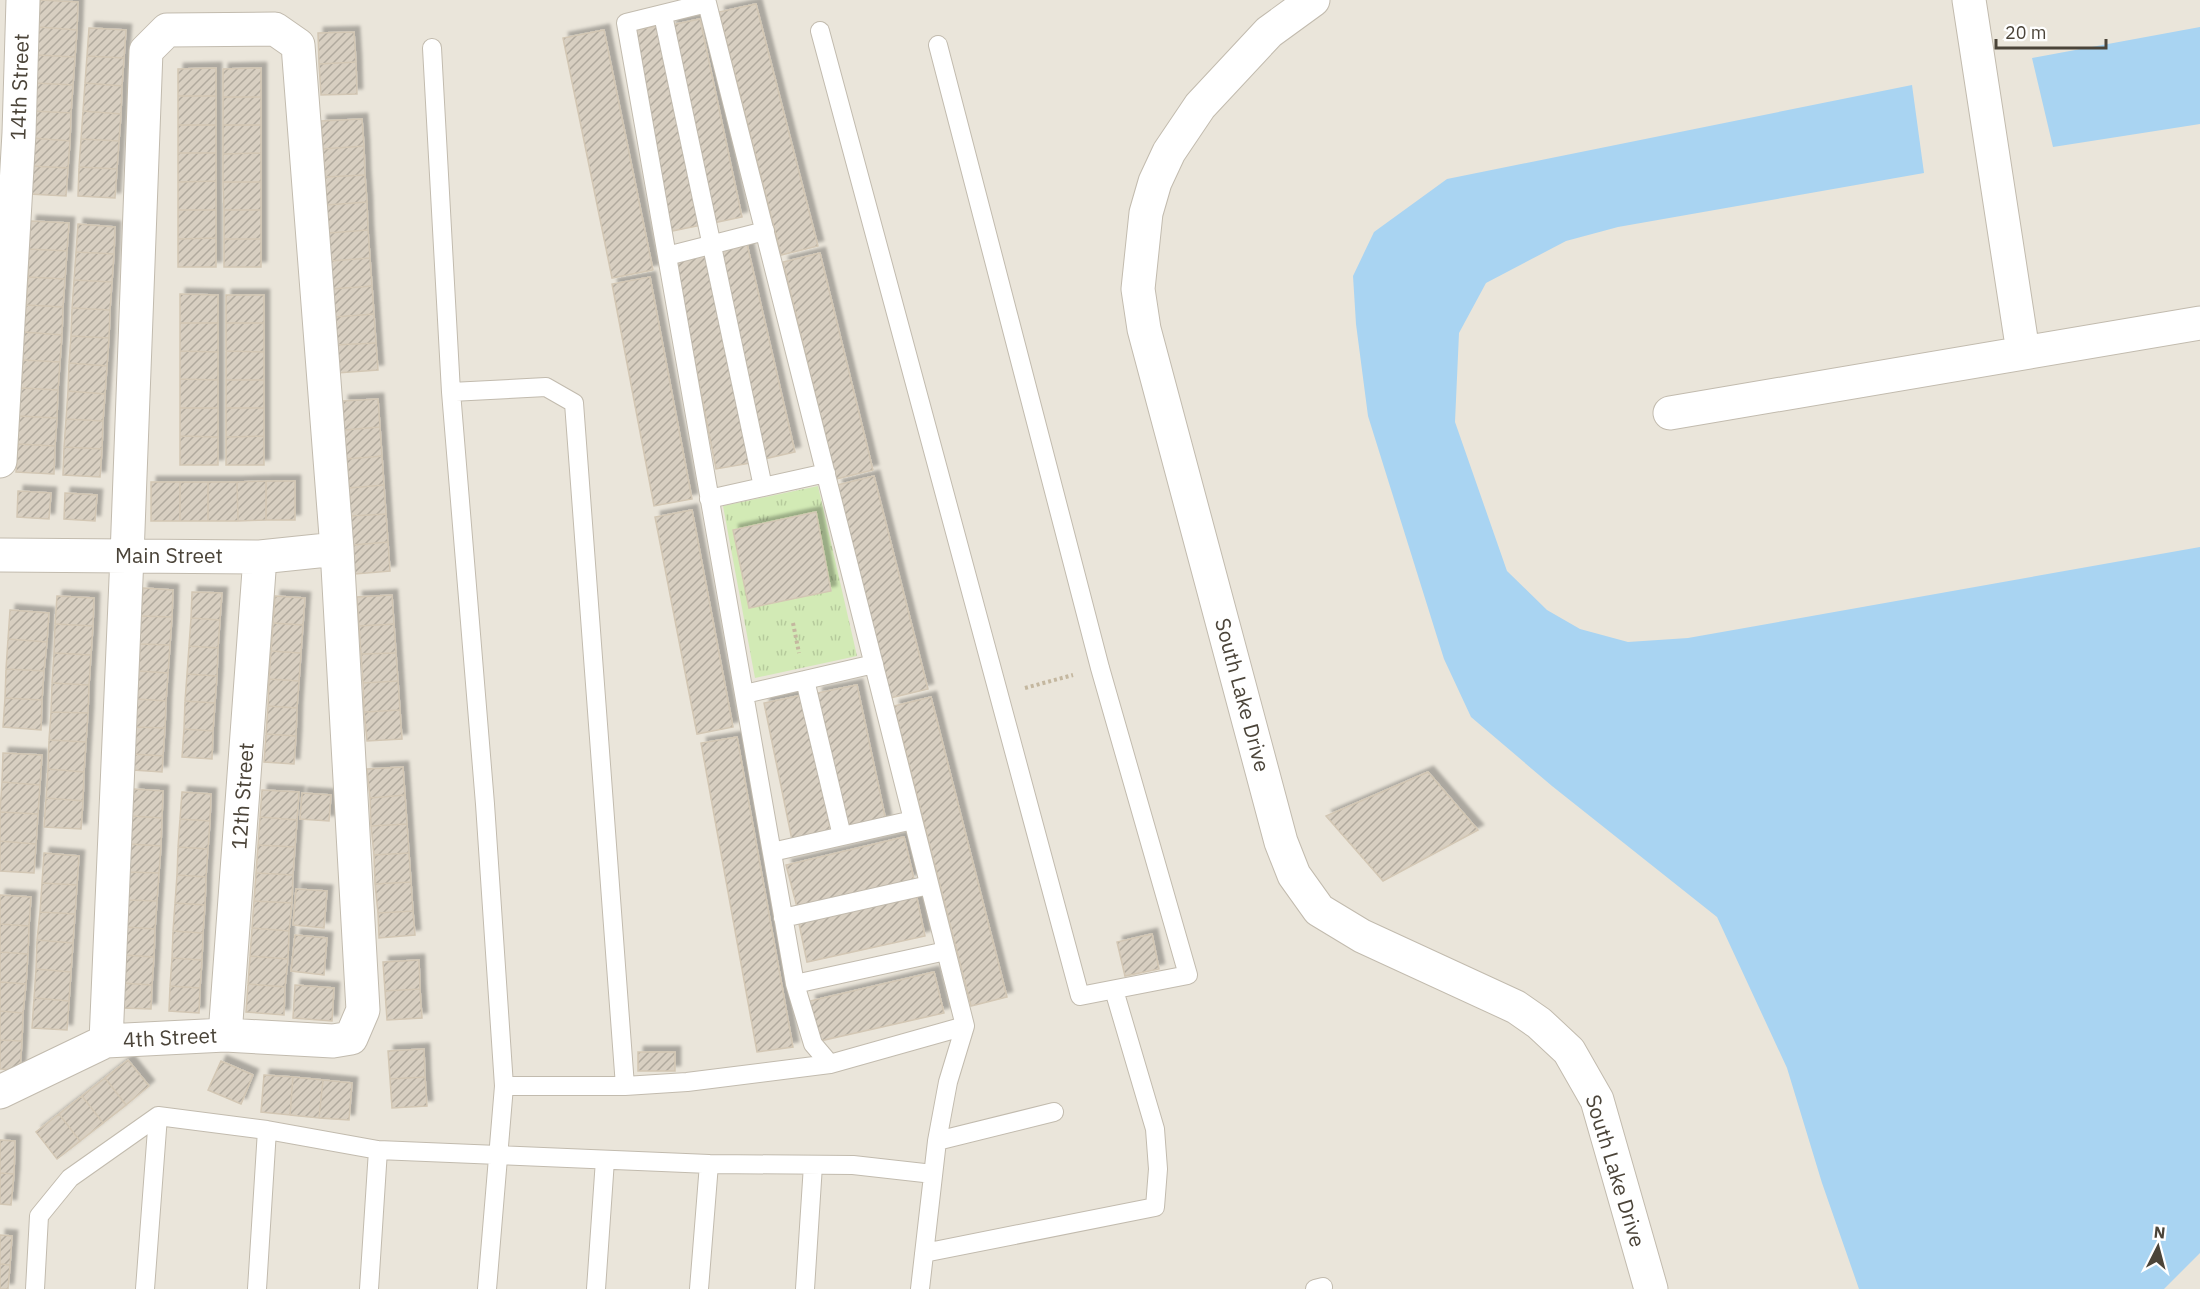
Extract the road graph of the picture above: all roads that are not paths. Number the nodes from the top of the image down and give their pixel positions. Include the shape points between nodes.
1 (23, 0) edge
2 (1313, 0) edge
3 (1969, 0) edge
4 (663, 15) junction
5 (820, 31) dead end
6 (938, 45) dead end
7 (432, 48) dead end
8 (9, 133) edge
9 (765, 231) junction
10 (712, 245) junction
11 (667, 256) junction
12 (6, 273) edge
13 (2200, 323) edge
14 (2023, 352) junction
15 (451, 392) junction
16 (2, 406) edge
17 (1670, 413) dead end
18 (0, 461) edge
19 (826, 473) junction
20 (764, 487) junction
21 (709, 499) junction
22 (337, 549) junction
23 (0, 555) edge
24 (127, 556) junction
25 (260, 556) junction
26 (874, 664) junction
27 (805, 680) junction
28 (745, 694) junction
29 (913, 820) junction
30 (842, 836) junction
31 (772, 852) junction
32 (929, 885) junction
33 (783, 918) junction
34 (946, 951) junction
35 (795, 984) junction
36 (1114, 990) junction
37 (965, 1026) junction
38 (225, 1035) junction
39 (106, 1041) junction
40 (830, 1064) junction
41 (504, 1086) junction
42 (625, 1086) junction
43 (0, 1092) edge
44 (1054, 1112) dead end
45 (158, 1116) junction
46 (267, 1130) junction
47 (937, 1141) junction
48 (378, 1150) junction
49 (498, 1155) junction
50 (605, 1160) junction
51 (709, 1164) junction
52 (813, 1165) junction
53 (933, 1174) junction
54 (924, 1253) junction
55 (35, 1289) edge
56 (145, 1289) edge
57 (257, 1289) edge
58 (369, 1289) edge
59 (487, 1289) edge
60 (596, 1289) edge
61 (699, 1289) edge
62 (805, 1289) edge
63 (920, 1289) edge
64 (1651, 1289) edge

1 - 8 street, 14th Street
2 - 64 street, South Lake Drive via 1269,32 1200,106 1169,152 1146,213 1138,289 1144,329 1281,842 1294,875 1319,910 1362,936 1516,1007 1569,1051 1597,1100
3 - 14 street
4 - 9 lane via 707,3
4 - 10 lane
4 - 11 lane via 626,23
5 - 36 lane via 1080,996
6 - 36 lane via 1100,668 1188,975
7 - 15 lane
8 - 12 street, 14th Street
9 - 10 lane
9 - 19 lane
10 - 11 lane
10 - 20 lane
11 - 21 lane
12 - 16 street, 14th Street
13 - 14 street
14 - 17 street
15 - 41 lane
15 - 42 lane via 546,387 574,402
16 - 18 street, 14th Street
19 - 20 lane
19 - 26 lane
20 - 21 lane
21 - 28 lane
22 - 24 street via 298,45 275,29 166,30 146,51
22 - 25 street, Main Street
22 - 38 street, 4th Street via 363,1010 351,1038 333,1041
23 - 24 street, Main Street
24 - 25 street, Main Street
24 - 39 street
25 - 38 street, 12th Street
26 - 27 lane
26 - 29 lane
27 - 28 lane
27 - 30 lane
28 - 31 lane
29 - 30 lane
29 - 32 lane
30 - 31 lane
31 - 33 lane
32 - 33 lane
32 - 34 lane
33 - 35 lane
34 - 35 lane
34 - 37 lane
35 - 40 lane via 813,1044
36 - 54 lane via 1155,1128 1155,1207
37 - 40 lane
37 - 47 lane via 948,1082
38 - 39 street, 4th Street
39 - 43 street, 4th Street
40 - 42 lane
41 - 42 lane
41 - 49 lane
44 - 47 lane
45 - 46 lane
45 - 55 lane via 70,1178 39,1216
45 - 56 lane
46 - 48 lane
46 - 57 lane
47 - 53 lane
48 - 49 lane
48 - 58 lane
49 - 50 lane
49 - 59 lane
50 - 51 lane
50 - 60 lane
51 - 52 lane
51 - 61 lane
52 - 53 lane
52 - 62 lane
53 - 54 lane
54 - 63 lane

